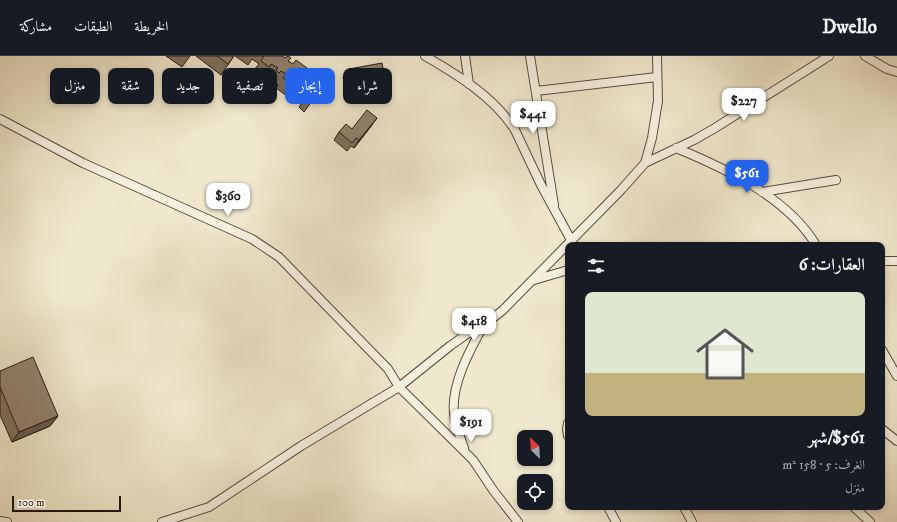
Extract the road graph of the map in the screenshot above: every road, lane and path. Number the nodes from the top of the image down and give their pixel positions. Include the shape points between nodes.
1 (425, 56) edge
2 (465, 56) edge
3 (530, 56) edge
4 (657, 56) edge
5 (829, 56) edge
6 (865, 56) edge
7 (897, 72) edge
8 (657, 77) junction
9 (468, 84) junction
10 (536, 90) junction
11 (0, 120) edge
12 (676, 148) junction
13 (645, 163) junction
14 (836, 180) dead end
15 (762, 192) junction
16 (556, 212) junction
17 (571, 240) joint
18 (814, 242) edge
19 (565, 246) edge
20 (897, 260) edge
21 (885, 261) edge
22 (565, 271) edge
23 (534, 280) junction
24 (483, 326) junction
25 (885, 355) edge
26 (897, 376) edge
27 (399, 387) junction
28 (885, 431) edge
29 (897, 441) edge
30 (465, 451) junction
31 (610, 510) edge
32 (686, 510) edge
33 (857, 510) edge
34 (0, 521) edge
35 (7, 522) edge
36 (162, 522) edge
37 (518, 522) edge
38 (616, 522) edge
39 (692, 522) edge
40 (870, 522) edge

1 - 9 street
2 - 9 street
3 - 10 street
4 - 8 street
5 - 12 street via 722,124
6 - 7 street
8 - 10 street
8 - 13 street via 658,101
9 - 16 street via 510,121
10 - 16 street
11 - 27 street via 83,163 252,239 279,256 388,369
12 - 13 street
12 - 15 street via 736,175
13 - 17 street
14 - 15 street
15 - 18 street via 788,212
16 - 17 street
19 - 23 street
20 - 21 street
22 - 23 street
23 - 24 street
24 - 27 street via 450,346
24 - 30 street via 469,352 454,395 458,433
25 - 26 street
27 - 30 street
27 - 36 street via 301,446 209,507
28 - 29 street
30 - 37 street
31 - 38 street
32 - 39 street
33 - 40 street
34 - 35 street

